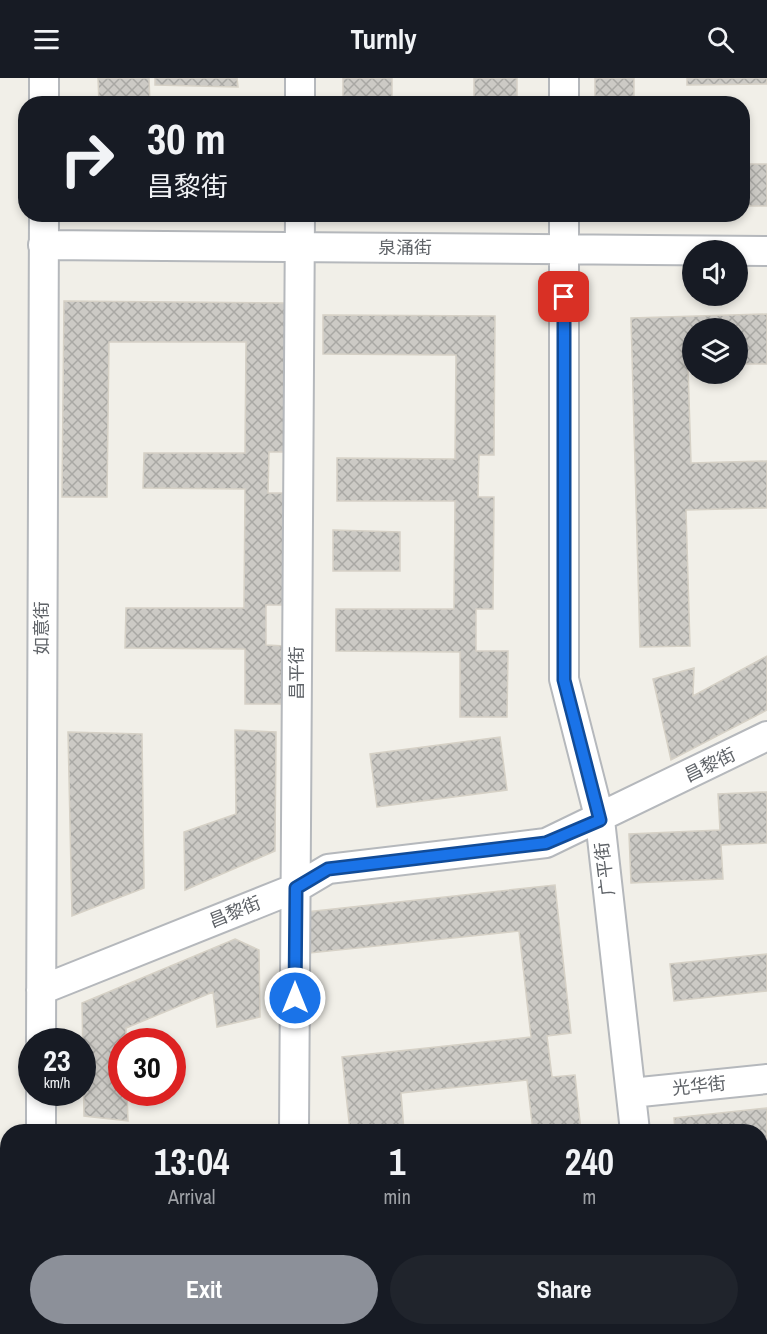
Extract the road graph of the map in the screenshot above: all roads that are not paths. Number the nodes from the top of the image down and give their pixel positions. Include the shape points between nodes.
1 (45, 78) edge
2 (300, 78) edge
3 (564, 78) edge
4 (44, 96) edge
5 (300, 96) edge
6 (564, 96) edge
7 (44, 222) edge
8 (300, 222) edge
9 (564, 222) edge
10 (44, 245) junction
11 (299, 247) junction
12 (564, 249) junction
13 (767, 250) edge
14 (767, 736) edge
15 (600, 820) junction
16 (296, 888) junction
17 (41, 990) junction
18 (41, 1028) edge
19 (767, 1079) edge
20 (632, 1093) junction
21 (41, 1106) edge
22 (41, 1124) edge
23 (294, 1124) edge
24 (634, 1124) edge

1 - 4 street
2 - 5 street
3 - 6 street
7 - 10 street, 如意街
8 - 11 street, 昌平街
9 - 12 street, 广平街
10 - 11 street, 泉涌街
10 - 17 street, 如意街
11 - 12 street, 泉涌街
11 - 16 street, 昌平街
12 - 13 street, 泉涌街
12 - 15 street, 广平街 via 564,680
14 - 15 street, 昌黎街
15 - 16 street, 昌黎街 via 546,843 328,869
15 - 20 street, 广平街
16 - 17 street, 昌黎街
16 - 23 street, 昌平街
17 - 18 street, 如意街
19 - 20 street, 光华街
20 - 24 street, 广平街
21 - 22 street

